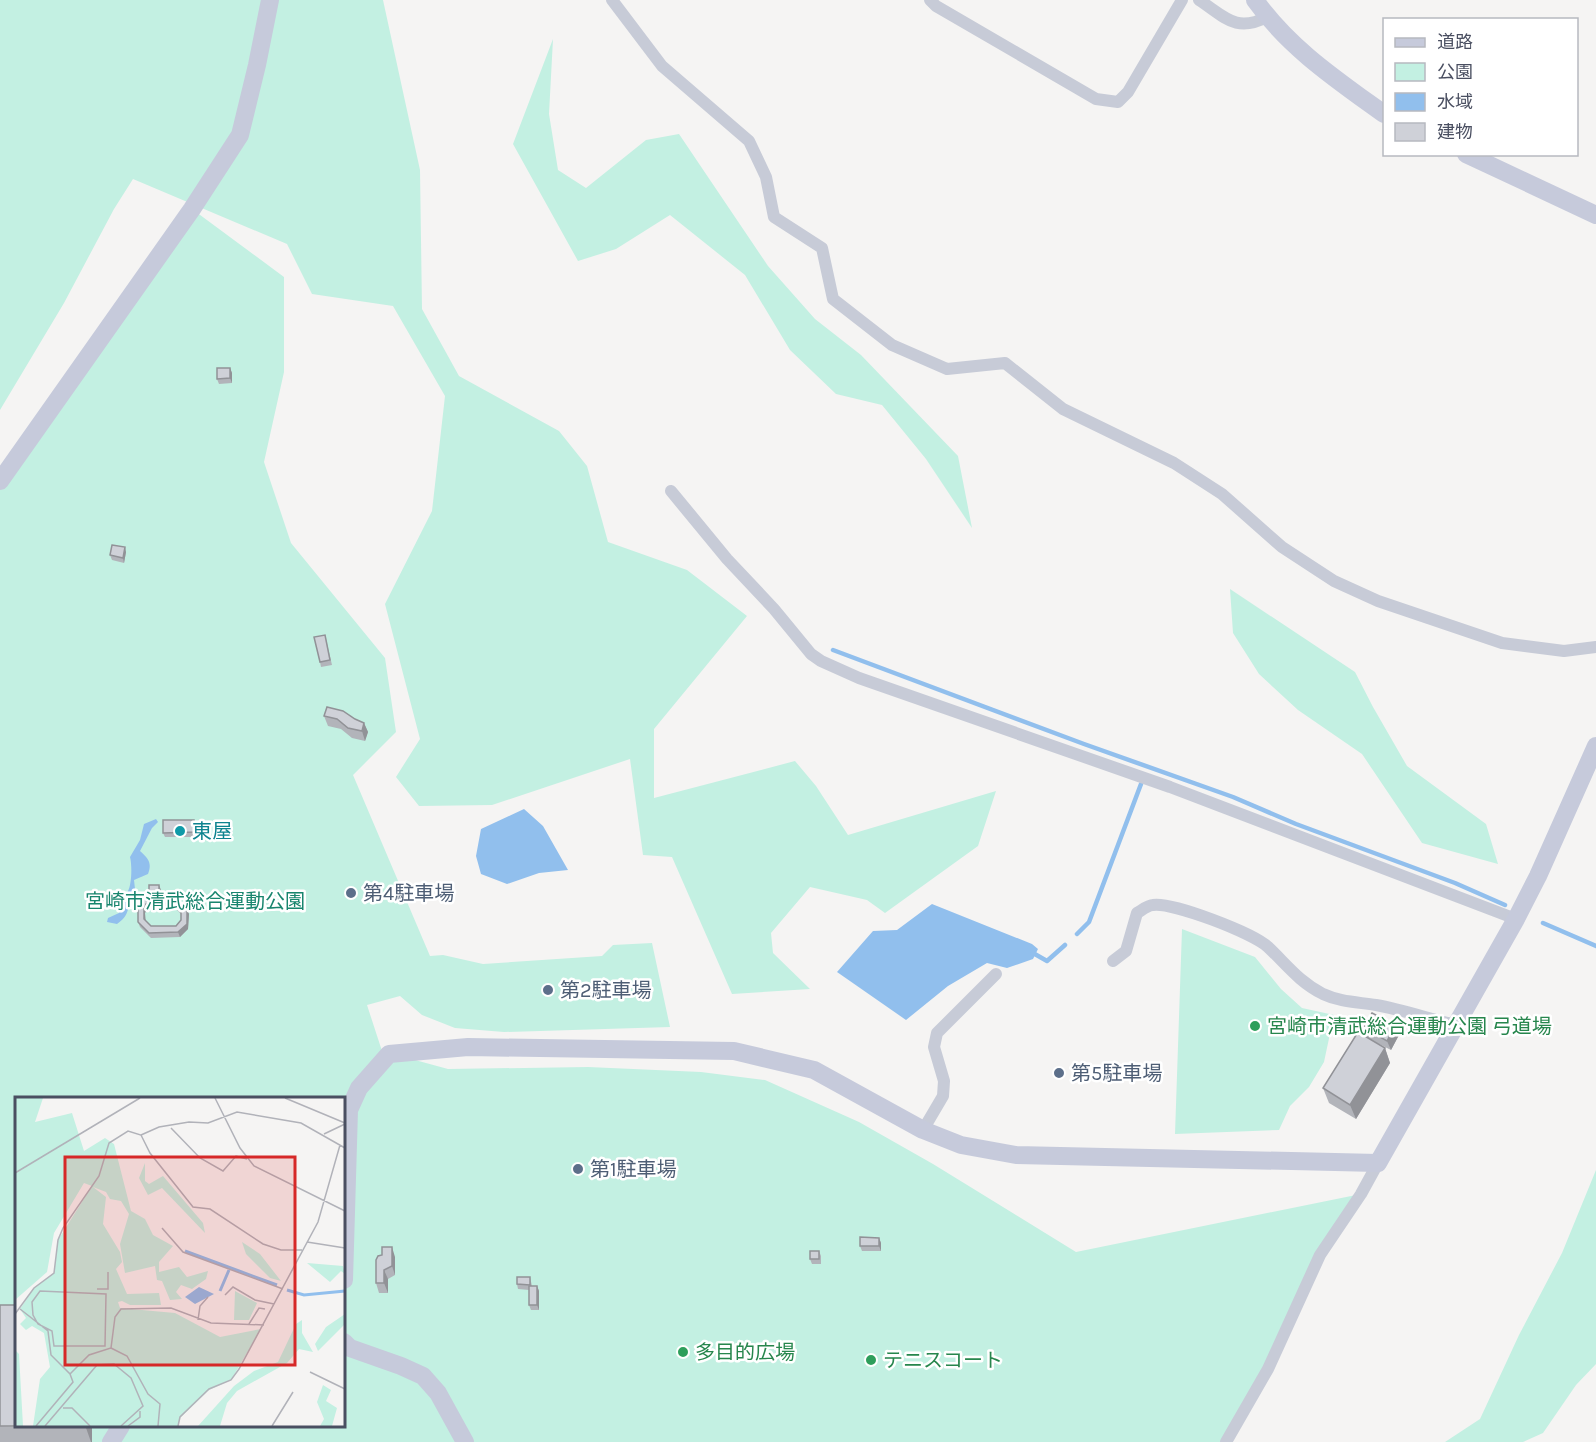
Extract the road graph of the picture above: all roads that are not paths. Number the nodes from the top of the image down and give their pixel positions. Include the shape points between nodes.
1 (270, 0) edge
2 (612, 0) edge
3 (930, 0) edge
4 (1182, 0) edge
5 (1199, 0) edge
6 (1255, 0) edge
7 (1267, 17) junction
8 (1383, 113) edge
9 (1470, 156) edge
10 (1596, 215) edge
11 (0, 481) edge
12 (671, 491) dead end
13 (1596, 647) edge
14 (1596, 746) edge
15 (1516, 920) junction
16 (1113, 961) dead end
17 (996, 974) dead end
18 (1456, 1025) junction
19 (923, 1130) junction
20 (1378, 1163) junction
21 (345, 1277) edge
22 (345, 1343) edge
23 (120, 1427) edge
24 (111, 1442) edge
25 (465, 1442) edge
26 (1226, 1442) edge

1 - 11 street via 240,135
2 - 13 street via 662,66 748,141 766,177 774,217 822,248 833,299 892,345 947,369 1005,363 1063,409 1174,463 1222,494 1282,547 1335,581 1378,601 1502,643 1564,651
3 - 4 street via 1096,99 1118,102 1128,92
5 - 7 street via 1234,23 1252,25
6 - 7 street
7 - 8 street via 1313,62
9 - 10 street
12 - 15 street via 821,661 859,678 1180,791
14 - 15 street
15 - 18 street
16 - 18 street via 1126,951 1137,913 1151,904 1167,905 1238,929 1266,945 1301,980 1323,993 1345,1002
17 - 19 street via 937,1033 934,1047 944,1082 943,1096
18 - 20 street
19 - 20 street via 961,1145 1016,1155
19 - 21 street via 814,1070 734,1051 468,1047 389,1054 358,1088 350,1110
20 - 26 street via 1320,1255 1268,1369
22 - 25 street via 423,1376 438,1393
23 - 24 street

